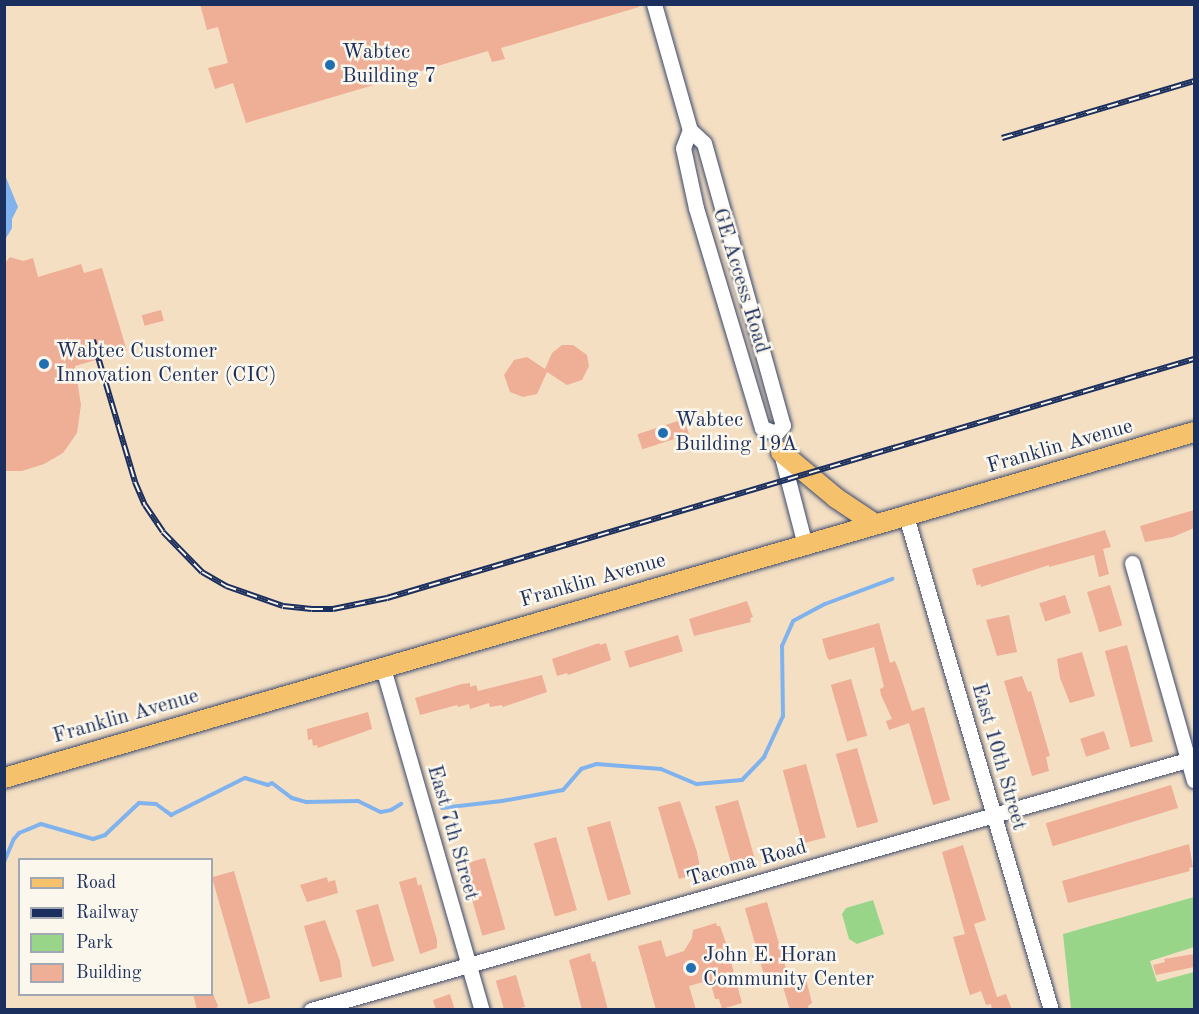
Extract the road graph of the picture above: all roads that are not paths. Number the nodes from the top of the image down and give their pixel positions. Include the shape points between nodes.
1 (654, 4) edge
2 (690, 130) junction
3 (1194, 432) edge
4 (779, 443) junction
5 (906, 516) junction
6 (875, 524) junction
7 (805, 545) junction
8 (1132, 563) dead end
9 (383, 668) junction
10 (1192, 758) edge
11 (4, 778) edge
12 (1194, 780) edge
13 (994, 816) junction
14 (469, 965) junction
15 (311, 1010) edge
16 (482, 1010) edge
17 (1051, 1010) edge

1 - 2 street, GE Access Road
2 - 4 street, GE Access Road via 704,143 783,425
2 - 4 street, GE Access Road via 683,148 696,208 762,428
3 - 5 main road, Franklin Avenue
4 - 6 main road via 850,508
4 - 7 street, GE Access Road
5 - 6 main road, Franklin Avenue
5 - 13 street, East 10th Street
6 - 7 main road, Franklin Avenue
7 - 9 main road, Franklin Avenue
8 - 10 street
9 - 11 main road, Franklin Avenue
9 - 14 street, East 7th Street
10 - 12 street
10 - 13 street, Tacoma Road
13 - 14 street, Tacoma Road
13 - 17 street, East 10th Street
14 - 15 street, Tacoma Road
14 - 16 street, East 7th Street

